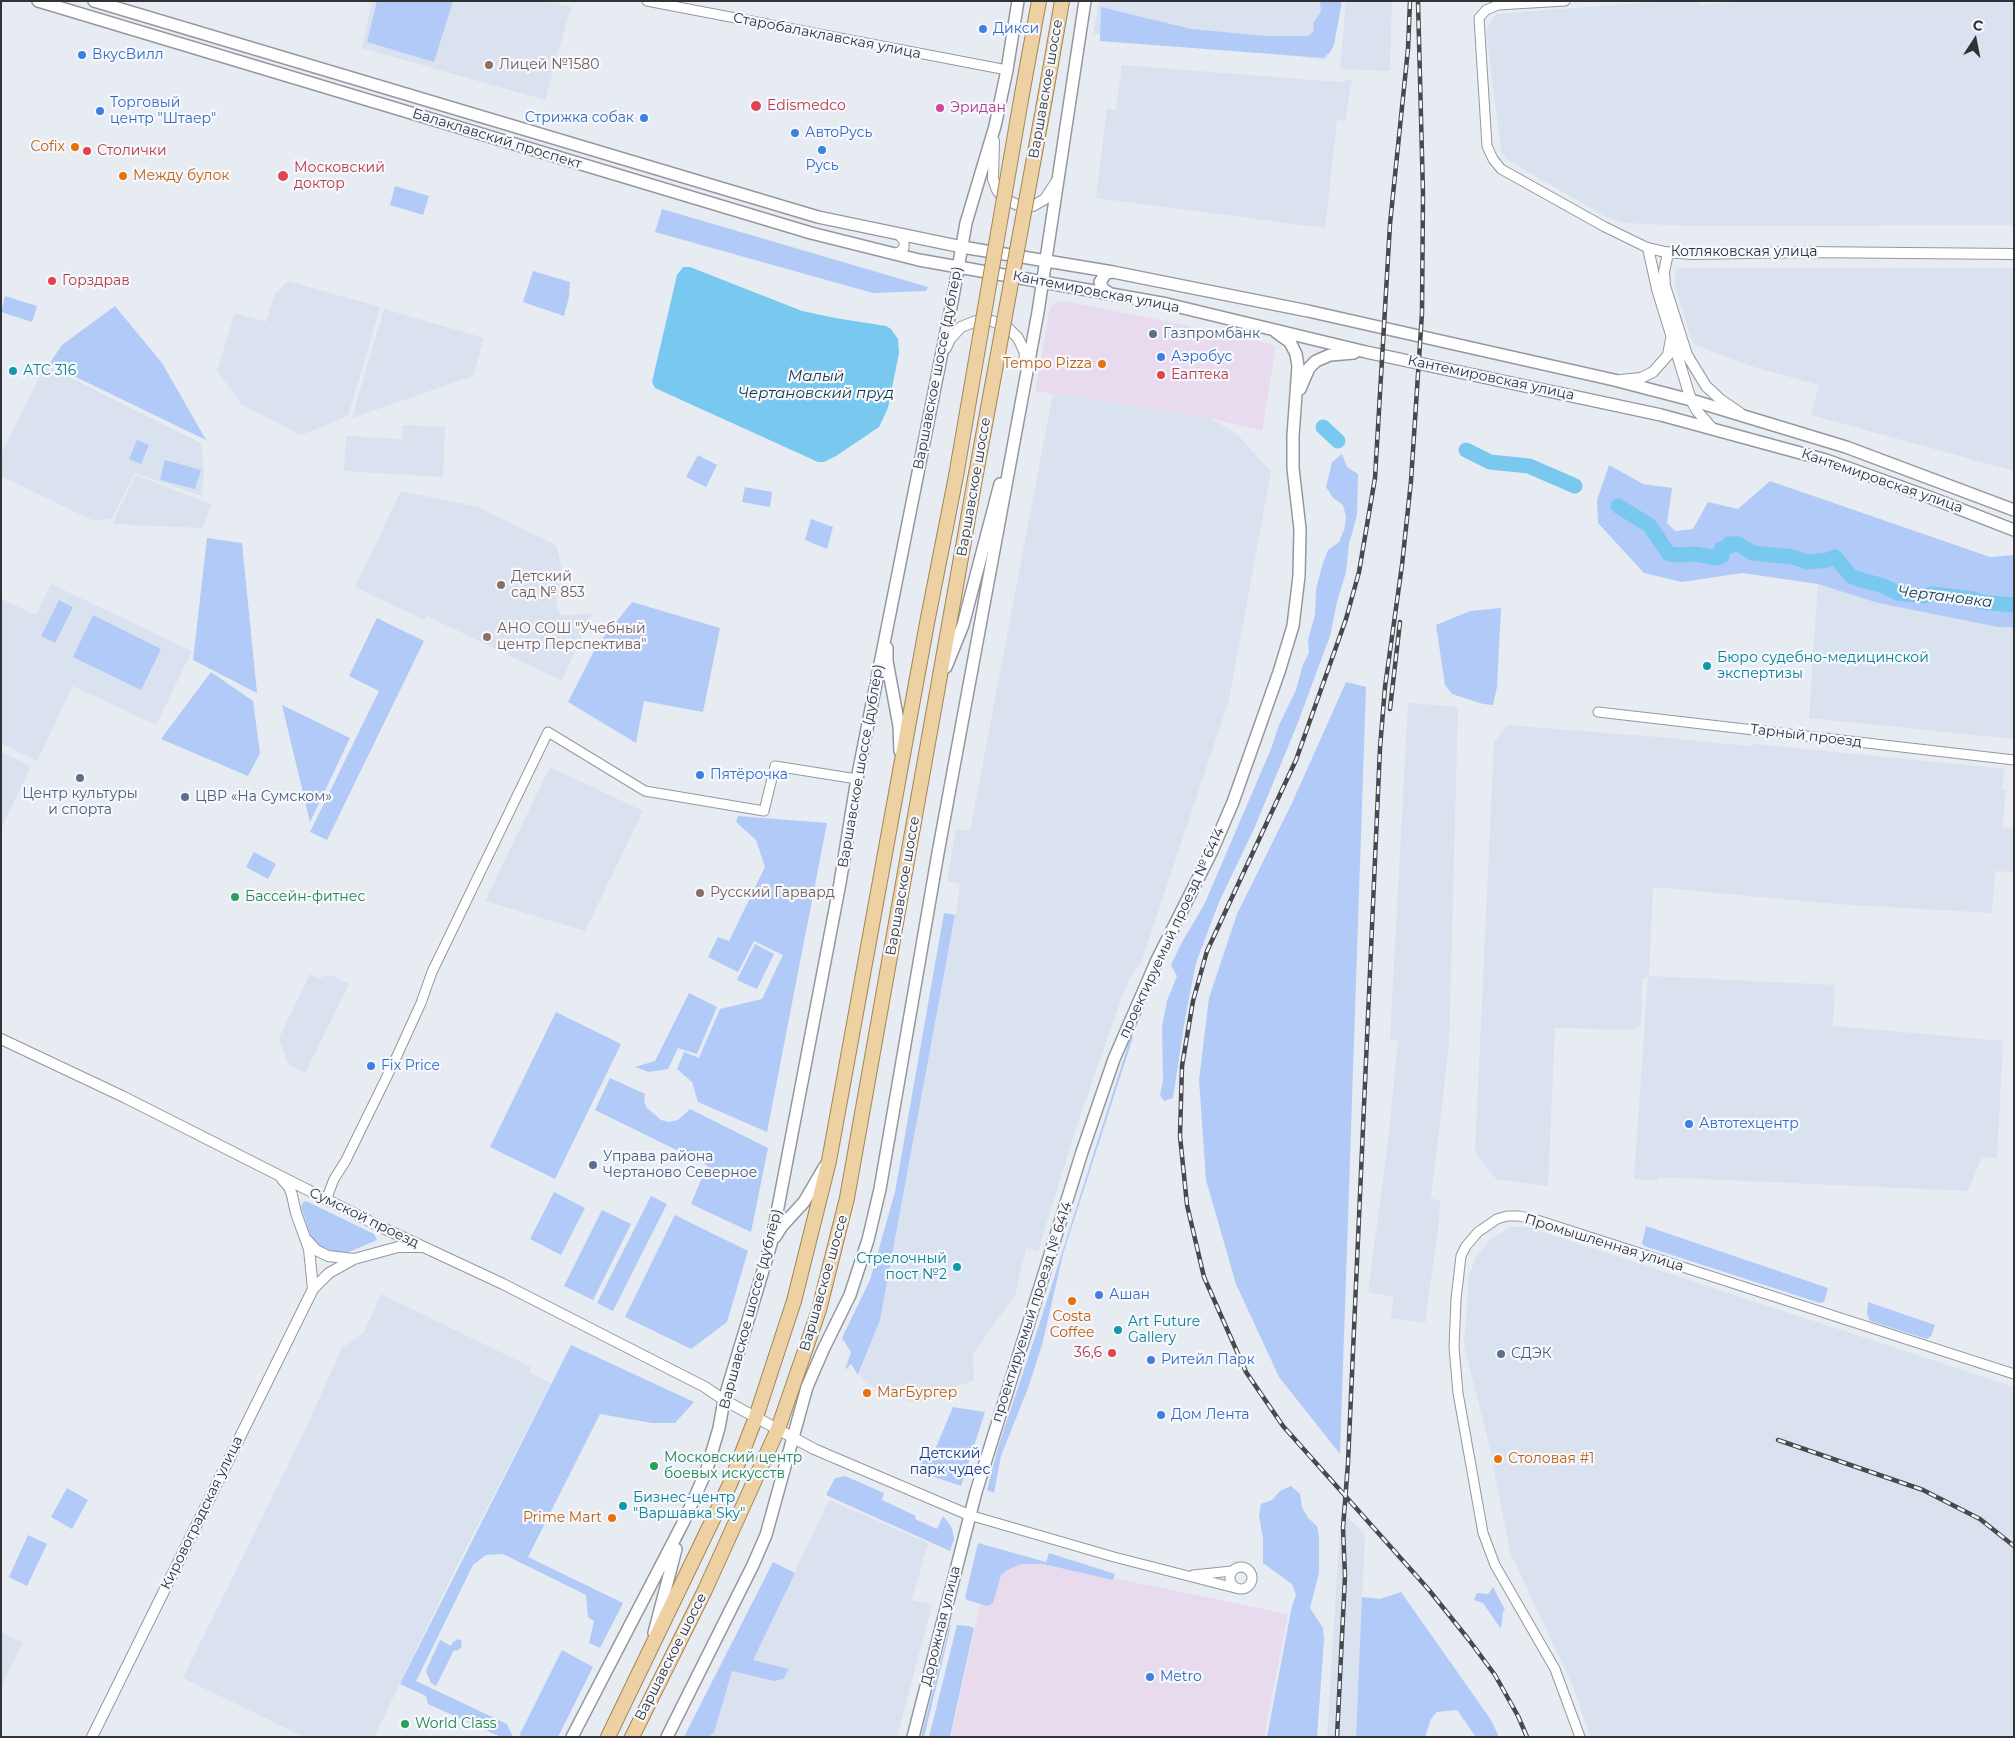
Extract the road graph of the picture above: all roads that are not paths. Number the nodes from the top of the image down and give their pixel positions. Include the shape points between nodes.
1 (38, 1) edge
2 (94, 1) edge
3 (647, 1) edge
4 (1018, 1) edge
5 (1040, 1) edge
6 (1062, 1) edge
7 (1085, 1) edge
8 (1565, 1) edge
9 (1498, 3) edge
10 (1007, 70) junction
11 (381, 88) junction
12 (375, 103) junction
13 (995, 126) junction
14 (588, 149) junction
15 (580, 164) junction
16 (1058, 178) junction
17 (898, 234) junction
18 (962, 246) junction
19 (1648, 248) junction
20 (892, 253) junction
21 (1668, 253) junction
22 (2014, 254) edge
23 (1047, 260) junction
24 (958, 267) junction
25 (1113, 272) junction
26 (1043, 281) junction
27 (1109, 293) junction
28 (1263, 326) junction
29 (1672, 336) junction
30 (1366, 352) junction
31 (938, 375) junction
32 (1614, 380) junction
33 (1024, 392) junction
34 (1296, 400) junction
35 (1691, 400) junction
36 (1743, 414) junction
37 (1019, 420) junction
38 (1712, 428) junction
39 (2014, 510) edge
40 (2014, 530) edge
41 (887, 622) junction
42 (939, 683) junction
43 (1598, 712) dead end
44 (2014, 760) edge
45 (900, 768) junction
46 (856, 779) junction
47 (1, 1039) edge
48 (829, 1161) junction
49 (280, 1177) junction
50 (313, 1194) junction
51 (326, 1200) junction
52 (296, 1213) junction
53 (383, 1228) junction
54 (304, 1236) junction
55 (770, 1244) junction
56 (428, 1248) junction
57 (374, 1253) junction
58 (354, 1259) junction
59 (313, 1289) junction
60 (2014, 1374) edge
61 (724, 1400) junction
62 (756, 1417) junction
63 (778, 1429) junction
64 (792, 1437) junction
65 (969, 1515) junction
66 (684, 1522) junction
67 (1232, 1571) junction
68 (1183, 1576) junction
69 (1235, 1588) junction
70 (649, 1652) junction
71 (92, 1737) edge
72 (572, 1737) edge
73 (608, 1737) edge
74 (632, 1737) edge
75 (667, 1737) edge
76 (912, 1737) edge
77 (1580, 1737) edge

1 - 12 main road, Балаклавский проспект
2 - 11 main road, Балаклавский проспект
3 - 10 street, Старобалаклавская улица
4 - 10 main road, Варшавское шоссе (дублёр)
5 - 45 main road, Варшавское шоссе, bridge via 956,476
6 - 42 main road, Варшавское шоссе, bridge
7 - 16 main road
8 - 9 street
9 - 19 street, Котляковская улица via 1479,18 1485,136 1493,159 1502,169
10 - 13 main road, Варшавское шоссе (дублёр)
11 - 12 street via 388,94 387,100
11 - 14 main road, Балаклавский проспект
12 - 15 main road, Балаклавский проспект
13 - 16 street via 993,179 1004,199 1020,206 1033,206 1050,194
13 - 18 main road, Варшавское шоссе (дублёр)
14 - 15 street via 575,154
14 - 17 main road, Балаклавский проспект via 818,217
15 - 20 main road, Балаклавский проспект via 811,233
16 - 23 main road
17 - 18 main road, Балаклавский проспект
17 - 20 street via 904,241 904,248
18 - 23 main road, Кантемировская улица
18 - 24 main road, Варшавское шоссе (дублёр)
19 - 21 street, Котляковская улица
19 - 29 street
20 - 24 main road, Балаклавский проспект
21 - 22 street, Котляковская улица
21 - 36 street via 1665,286 1687,354 1706,386
23 - 25 main road, Кантемировская улица
23 - 26 main road
24 - 26 main road, Кантемировская улица
24 - 31 main road, Варшавское шоссе (дублёр)
25 - 27 main road via 1106,273 1101,279 1103,290
25 - 32 main road, Кантемировская улица via 1308,311
26 - 27 main road, Кантемировская улица
26 - 33 main road
27 - 28 main road, Кантемировская улица
28 - 30 main road, Кантемировская улица
28 - 34 main road, проектируемый проезд № 6414 via 1285,338 1293,348 1298,366
29 - 32 street via 1668,355 1652,372 1641,378
29 - 35 street
30 - 34 main road, проектируемый проезд № 6414 via 1330,355 1316,361
30 - 38 main road, Кантемировская улица via 1616,404
31 - 33 street via 955,332 968,323 992,321 1007,327 1022,345 1025,353
31 - 41 main road, Варшавское шоссе (дублёр)
32 - 35 main road, Кантемировская улица
33 - 37 main road
34 - 65 main road, проектируемый проезд № 6414 via 1293,468 1300,529 1293,626 1226,818 1190,898 1153,968 1114,1059
35 - 36 main road, Кантемировская улица
35 - 38 street
36 - 39 main road, Кантемировская улица via 1846,447
37 - 42 main road via 963,625
37 - 64 main road via 880,1189 850,1295 807,1387
38 - 40 main road, Кантемировская улица via 1826,460
41 - 45 main road via 887,661 899,726
41 - 46 main road, Варшавское шоссе (дублёр)
42 - 63 main road, Варшавское шоссе via 847,1198 819,1310
43 - 44 street, Тарный проезд
45 - 48 main road, Варшавское шоссе
46 - 51 street via 775,766 764,811 646,791 548,732
46 - 55 main road, Варшавское шоссе (дублёр) via 840,883
47 - 49 street, Сумской проезд via 124,1097
48 - 55 main road via 804,1202
48 - 62 main road, Варшавское шоссе via 794,1301
49 - 50 street, Сумской проезд
49 - 52 street via 289,1187
50 - 51 street, Сумской проезд
50 - 52 street via 298,1198
51 - 53 street, Сумской проезд
52 - 54 street
53 - 56 street, Сумской проезд
53 - 57 street via 388,1242
54 - 58 street via 326,1256
54 - 59 street via 311,1257
55 - 61 main road, Варшавское шоссе (дублёр)
56 - 57 street via 398,1247
56 - 61 street, Сумской проезд via 705,1387
57 - 58 street
58 - 59 street via 329,1273
59 - 71 street, Кировоградская улица
60 - 77 street, Промышленная улица via 1537,1220 1507,1216 1478,1232 1461,1256 1454,1347 1458,1393 1483,1533 1495,1565 1555,1669
61 - 62 street, Сумской проезд
61 - 66 main road, Варшавское шоссе (дублёр) via 711,1459
62 - 63 street, Сумской проезд
62 - 70 main road, Варшавское шоссе via 730,1484
63 - 64 street, Сумской проезд
63 - 74 main road, Варшавское шоссе via 705,1590
64 - 65 street, Сумской проезд
64 - 75 main road via 774,1509 753,1565
65 - 68 street
65 - 76 main road, Дорожная улица
66 - 70 main road
66 - 72 main road, Варшавское шоссе (дублёр)
67 - 68 street
67 - 69 street via 1230,1578
67 - 69 street via 1242,1567 1249,1570 1252,1577 1246,1589
68 - 69 street
70 - 73 main road, Варшавское шоссе

